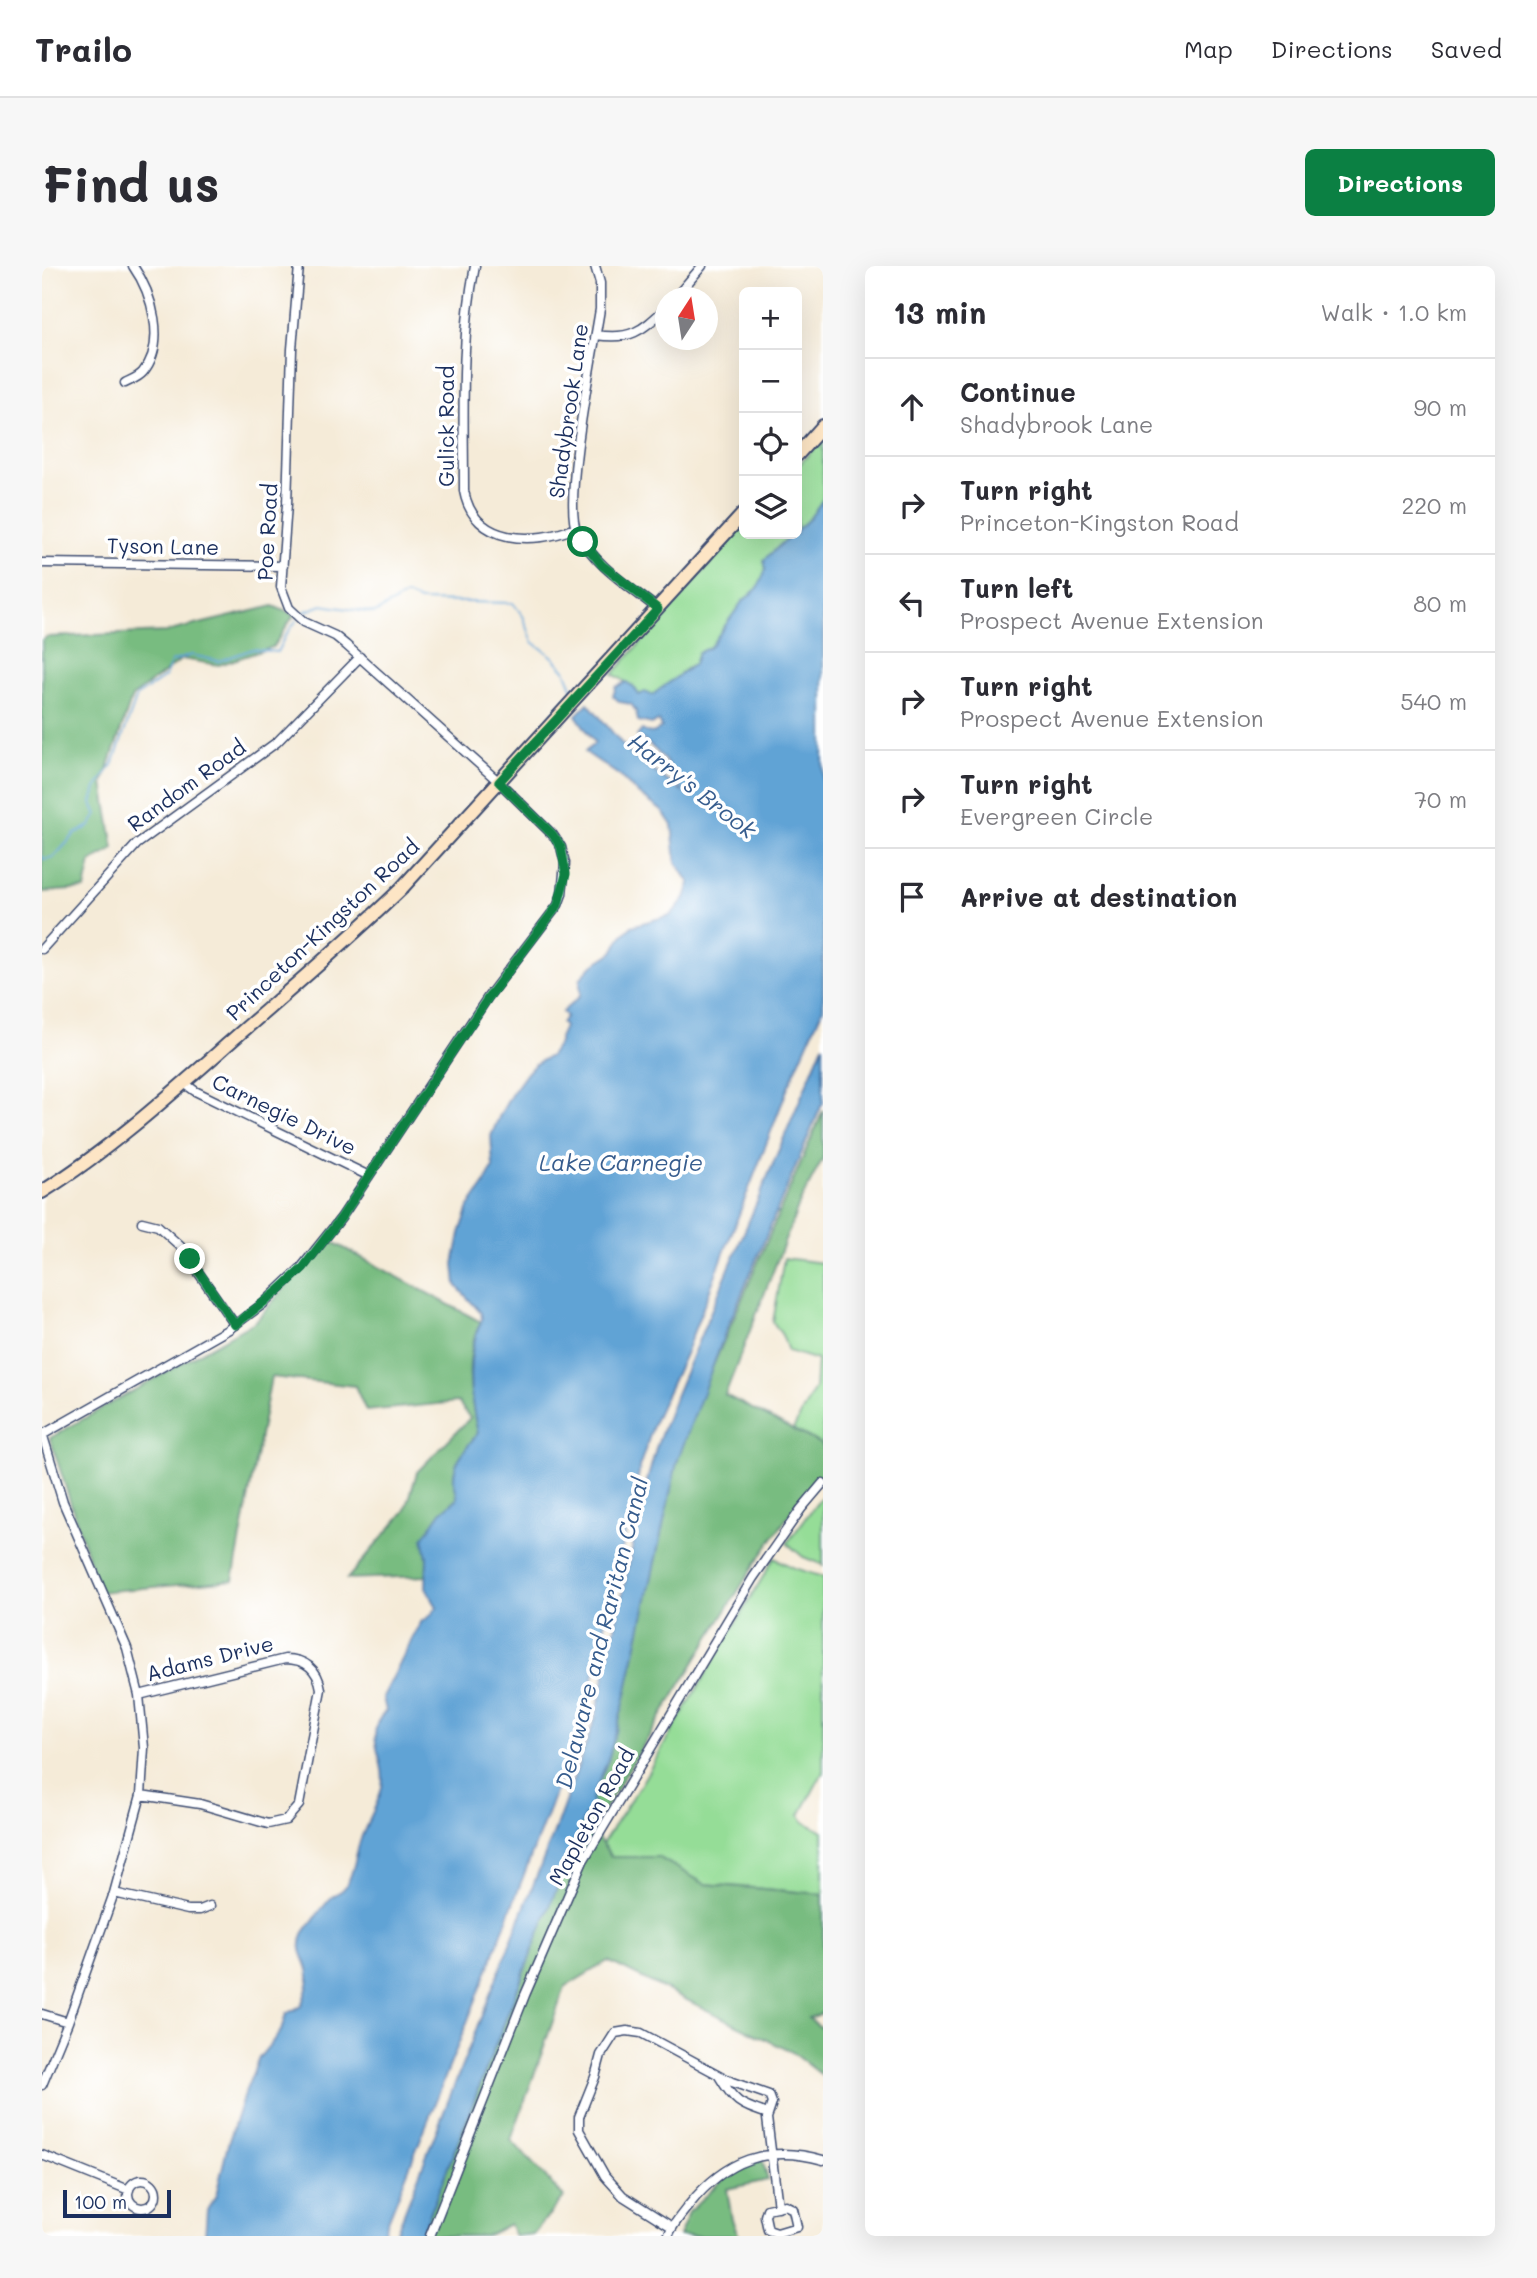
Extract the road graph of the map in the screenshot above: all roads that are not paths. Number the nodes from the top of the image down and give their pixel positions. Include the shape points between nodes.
1 (133, 266) edge
2 (299, 266) edge
3 (475, 266) edge
4 (595, 266) edge
5 (702, 266) edge
6 (684, 287) edge
7 (655, 317) edge
8 (596, 335) junction
9 (125, 383) dead end
10 (823, 426) edge
11 (802, 449) edge
12 (739, 519) edge
13 (575, 528) junction
14 (42, 563) edge
15 (283, 566) junction
16 (658, 609) junction
17 (360, 657) junction
18 (499, 782) junction
19 (42, 949) edge
20 (184, 1083) junction
21 (369, 1176) junction
22 (42, 1192) edge
23 (142, 1222) dead end
24 (235, 1325) junction
25 (42, 1434) edge
26 (823, 1483) edge
27 (139, 1695) junction
28 (141, 1795) junction
29 (114, 1893) junction
30 (210, 1906) dead end
31 (42, 2014) edge
32 (68, 2022) junction
33 (719, 2076) junction
34 (42, 2085) edge
35 (768, 2114) junction
36 (772, 2154) junction
37 (42, 2155) edge
38 (823, 2160) edge
39 (129, 2190) dead end
40 (778, 2207) junction
41 (672, 2227) junction
42 (430, 2236) edge
43 (668, 2236) edge

1 - 9 street via 150,300 154,342 143,373
2 - 15 street, Poe Road
3 - 13 street, Gulick Road via 465,335 466,501 474,518 506,536 537,539
4 - 8 street, Shadybrook Lane via 601,297
5 - 6 street
7 - 8 street via 636,333 618,338
8 - 13 street, Shadybrook Lane via 573,486
10 - 11 main road
12 - 16 main road, Princeton-Kingston Road
13 - 16 street, Shadybrook Lane via 602,565
14 - 15 street, Tyson Lane
15 - 17 street, Poe Road via 281,587 289,608
16 - 18 main road, Princeton-Kingston Road
17 - 18 street, Poe Road
17 - 19 street, Random Road via 277,742 137,844
18 - 20 main road, Princeton-Kingston Road via 400,890
18 - 21 street, Poe Road via 558,842 565,863 562,894
20 - 21 street, Carnegie Drive
20 - 22 main road, Princeton-Kingston Road
21 - 24 street, Poe Road via 303,1268
23 - 24 street via 158,1226 180,1246
24 - 25 street, Poe Road
25 - 27 street via 63,1502 123,1638
26 - 42 street, Mapleton Road via 753,1578 583,1861
27 - 28 street via 144,1748
27 - 28 street, Adams Drive via 285,1658 312,1668 321,1689 299,1805 286,1820 268,1824 200,1804
28 - 29 street
29 - 30 street via 188,1910
29 - 32 street
31 - 32 street
32 - 34 street
33 - 35 street via 732,2097
33 - 35 street via 769,2095
33 - 41 street via 641,2033 615,2033 601,2054 579,2117 579,2130 605,2176 623,2196
35 - 36 street
36 - 38 street
36 - 40 street
36 - 41 street via 736,2163 716,2176
37 - 39 street
40 - 40 street via 767,2209 768,2230 777,2233 796,2228 793,2210 786,2205
41 - 43 street

